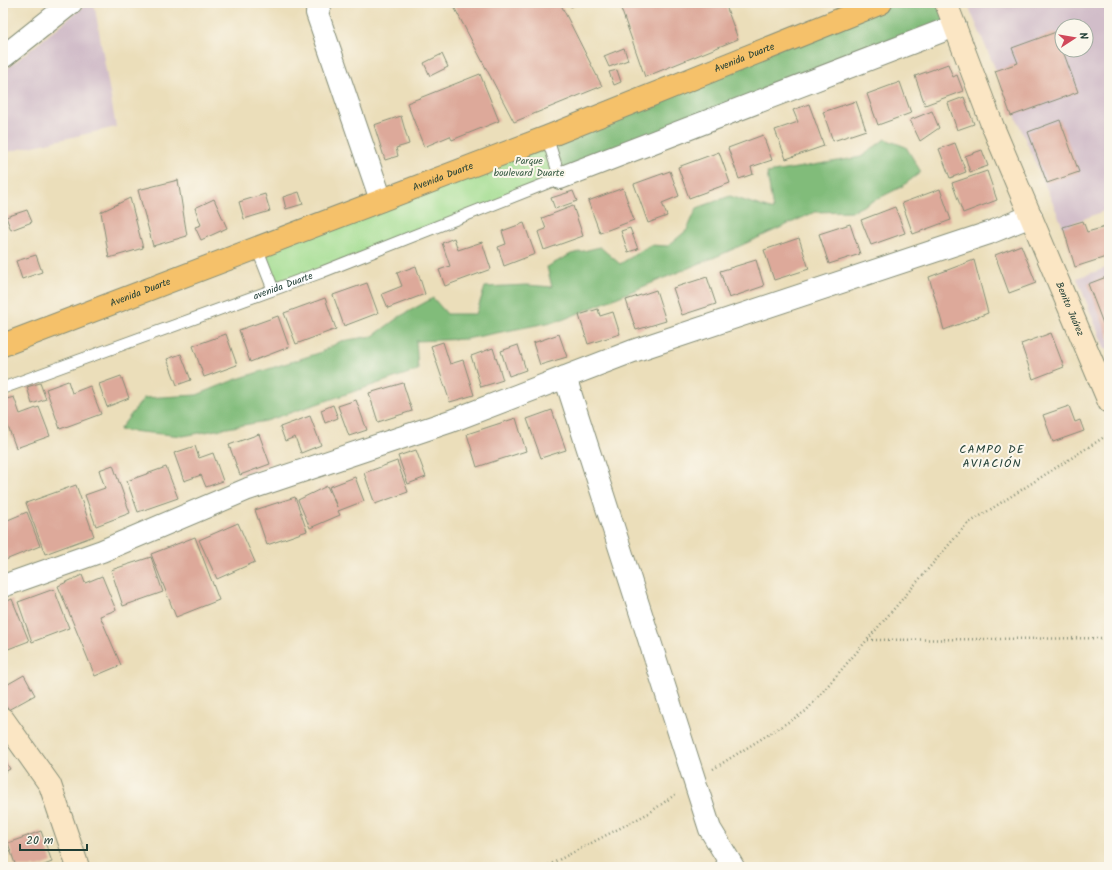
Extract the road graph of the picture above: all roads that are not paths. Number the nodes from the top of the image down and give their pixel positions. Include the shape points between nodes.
1 (71, 3) edge
2 (320, 3) edge
3 (882, 3) edge
4 (946, 3) edge
5 (955, 26) junction
6 (3, 57) edge
7 (547, 137) junction
8 (560, 178) junction
9 (381, 200) junction
10 (1031, 216) junction
11 (257, 248) junction
12 (273, 289) junction
13 (3, 345) edge
14 (565, 377) junction
15 (3, 388) edge
16 (1109, 402) edge
17 (3, 586) edge
18 (3, 718) edge
19 (78, 867) edge
20 (733, 867) edge

1 - 6 street
2 - 9 street via 317,13
3 - 7 main road, Avenida Duarte
4 - 5 main road, Benito Juárez
5 - 8 street
5 - 10 main road, Benito Juárez via 993,128
7 - 8 lane
7 - 9 main road, Avenida Duarte
8 - 12 lane, avenida Duarte
9 - 11 main road, Avenida Duarte
10 - 14 street via 633,351
10 - 16 main road, Benito Juárez
11 - 12 lane
11 - 13 main road, Avenida Duarte
12 - 15 lane, avenida Duarte
14 - 17 street via 451,421 248,489 102,551
14 - 20 street via 710,829
18 - 19 main road via 50,785

